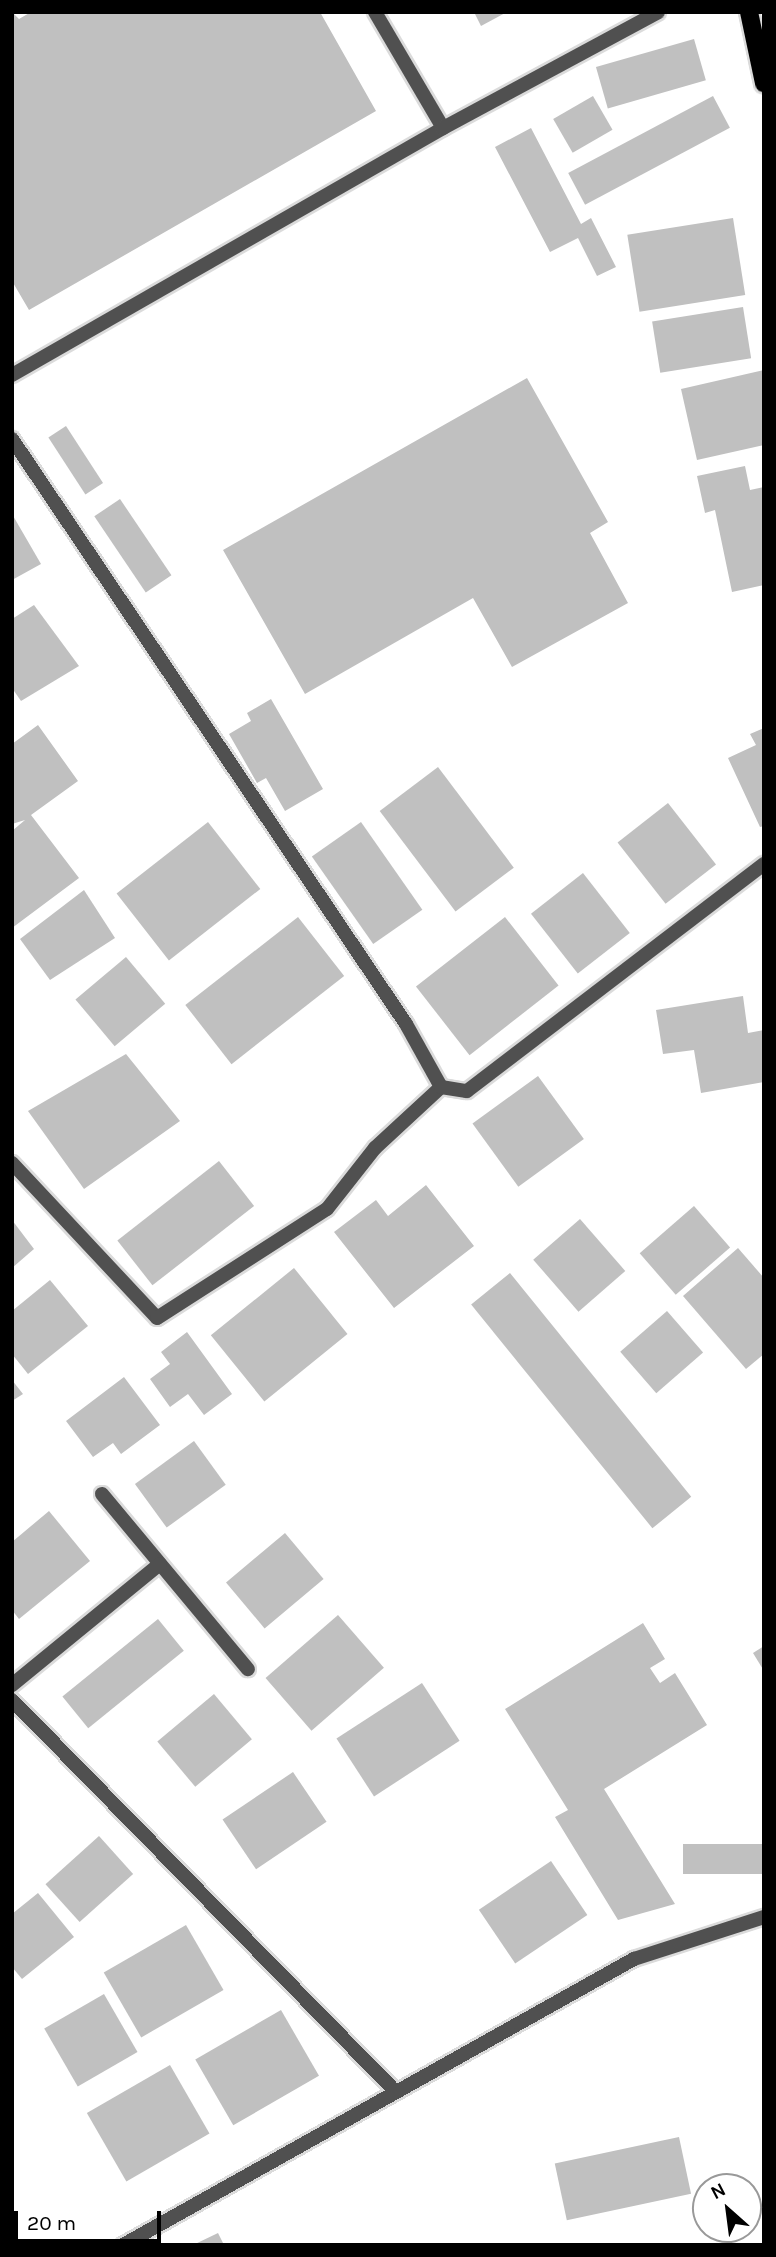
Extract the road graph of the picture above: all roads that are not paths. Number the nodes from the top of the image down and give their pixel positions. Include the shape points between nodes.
1 (375, 12) edge
2 (658, 12) edge
3 (749, 12) edge
4 (764, 83) edge
5 (443, 128) junction
6 (12, 375) edge
7 (12, 439) edge
8 (764, 864) edge
9 (441, 1087) junction
10 (12, 1163) edge
11 (102, 1494) dead end
12 (160, 1564) junction
13 (248, 1670) dead end
14 (12, 1685) edge
15 (12, 1700) edge
16 (764, 1917) edge
17 (394, 2090) junction
18 (122, 2245) edge

1 - 5 street
2 - 5 street
3 - 4 main road
5 - 6 street
7 - 9 street via 406,1024
8 - 9 street via 467,1091
9 - 10 street via 375,1148 327,1209 157,1318
11 - 12 street
12 - 13 street
12 - 14 street
15 - 17 street
16 - 17 street via 634,1959
17 - 18 street

